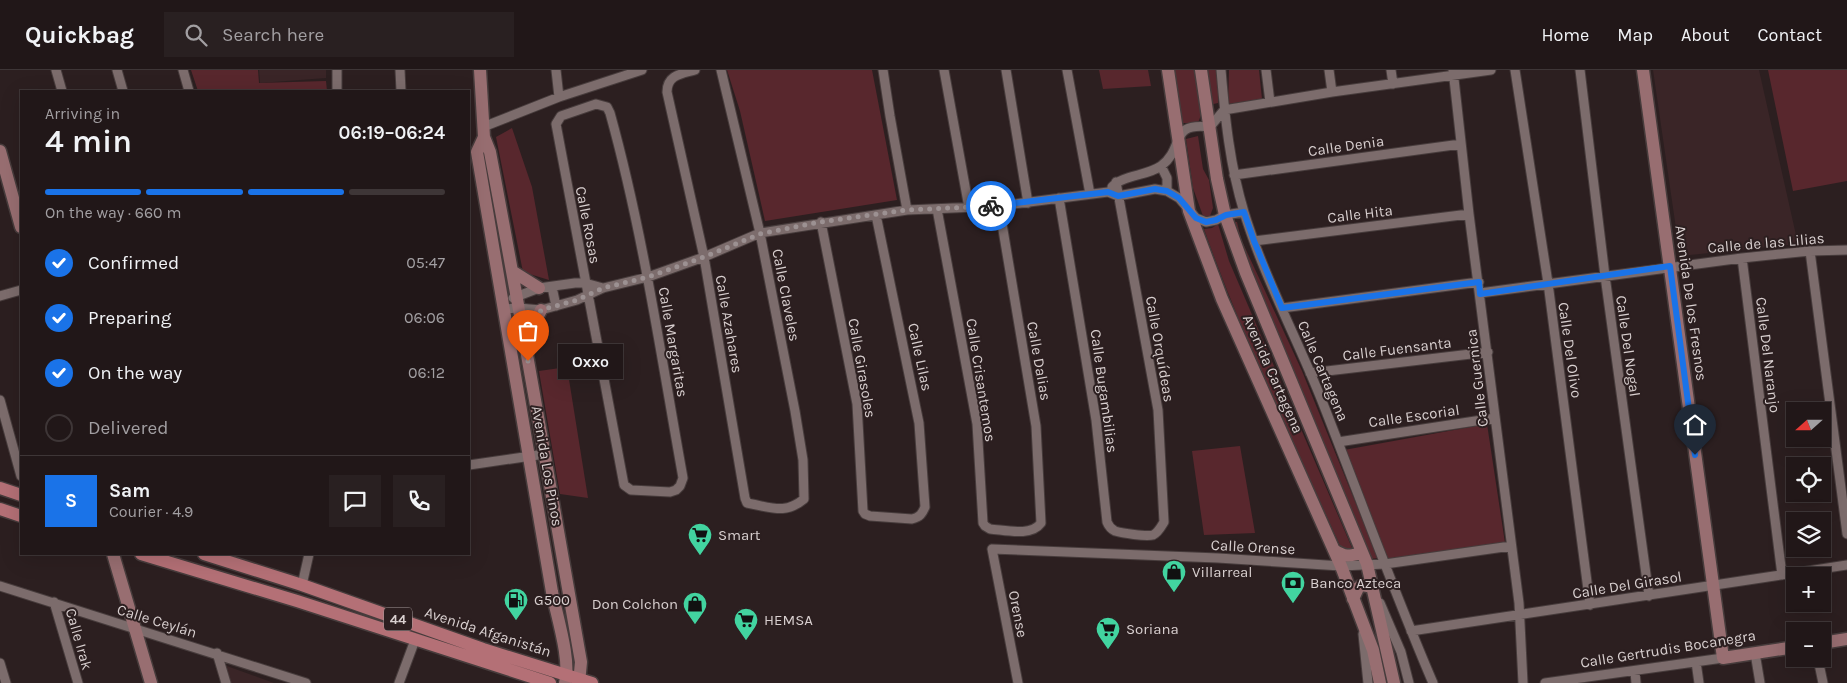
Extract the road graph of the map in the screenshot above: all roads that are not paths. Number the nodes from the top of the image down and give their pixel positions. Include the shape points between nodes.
1 (56, 70) edge
2 (118, 70) edge
3 (183, 70) edge
4 (337, 70) edge
5 (400, 70) edge
6 (480, 70) edge
7 (556, 70) edge
8 (642, 70) edge
9 (694, 70) edge
10 (721, 70) edge
11 (883, 70) edge
12 (944, 70) edge
13 (1006, 70) edge
14 (1067, 70) edge
15 (1168, 70) edge
16 (1201, 70) edge
17 (1221, 70) edge
18 (1266, 70) edge
19 (1329, 70) edge
20 (1391, 70) edge
21 (1491, 70) edge
22 (1515, 70) edge
23 (1580, 70) edge
24 (1643, 70) edge
25 (624, 73) edge
26 (1453, 73) edge
27 (1393, 84) junction
28 (62, 90) edge
29 (123, 90) edge
30 (189, 90) edge
31 (337, 90) edge
32 (401, 90) edge
33 (1332, 92) junction
34 (559, 97) junction
35 (1270, 102) junction
36 (596, 104) joint
37 (1224, 110) junction
38 (1210, 127) junction
39 (484, 132) junction
40 (1178, 142) junction
41 (1462, 144) junction
42 (0, 151) edge
43 (478, 152) edge
44 (1161, 166) junction
45 (1234, 175) junction
46 (1116, 182) junction
47 (1167, 191) junction
48 (1108, 192) junction
49 (1090, 194) junction
50 (1118, 196) junction
51 (1059, 198) junction
52 (1028, 203) junction
53 (999, 206) junction
54 (969, 208) junction
55 (937, 209) junction
56 (907, 210) junction
57 (1189, 211) junction
58 (1244, 212) junction
59 (1469, 214) junction
60 (876, 215) junction
61 (1226, 215) junction
62 (820, 222) junction
63 (20, 223) edge
64 (760, 234) junction
65 (1254, 241) junction
66 (1847, 250) edge
67 (1810, 251) junction
68 (704, 257) junction
69 (1742, 258) junction
70 (1670, 266) junction
71 (512, 271) junction
72 (1605, 276) junction
73 (648, 277) junction
74 (1479, 282) junction
75 (585, 283) junction
76 (1548, 284) junction
77 (552, 287) junction
78 (538, 288) junction
79 (603, 288) junction
80 (20, 290) edge
81 (1480, 294) junction
82 (0, 296) edge
83 (587, 296) junction
84 (518, 302) junction
85 (503, 304) junction
86 (556, 306) junction
87 (1282, 308) junction
88 (541, 310) junction
89 (525, 342) junction
90 (1488, 352) junction
91 (1310, 372) junction
92 (0, 400) edge
93 (1495, 418) junction
94 (1338, 442) junction
95 (545, 454) junction
96 (530, 456) junction
97 (470, 464) edge
98 (20, 472) edge
99 (682, 478) joint
100 (0, 488) edge
101 (20, 495) edge
102 (804, 499) joint
103 (925, 507) joint
104 (0, 509) edge
105 (20, 516) edge
106 (1164, 522) joint
107 (1041, 523) joint
108 (1847, 534) edge
109 (1511, 546) junction
110 (992, 550) joint
111 (1334, 550) junction
112 (113, 555) edge
113 (144, 555) edge
114 (210, 555) edge
115 (309, 555) edge
116 (227, 558) edge
117 (1364, 558) junction
118 (1385, 564) junction
119 (1847, 565) edge
120 (1341, 566) junction
121 (1782, 575) junction
122 (0, 586) edge
123 (302, 586) junction
124 (1373, 586) junction
125 (1712, 587) junction
126 (1649, 596) junction
127 (1353, 599) junction
128 (54, 602) junction
129 (1590, 605) junction
130 (1520, 615) junction
131 (1362, 621) junction
132 (135, 628) junction
133 (1411, 631) junction
134 (1847, 638) edge
135 (415, 640) junction
136 (1831, 641) edge
137 (1786, 648) edge
138 (1756, 653) junction
139 (217, 654) junction
140 (1723, 658) junction
141 (1696, 662) junction
142 (0, 663) edge
143 (1820, 667) edge
144 (1634, 672) junction
145 (566, 679) edge
146 (1575, 681) edge
147 (583, 682) edge
148 (6, 683) edge
149 (78, 683) edge
150 (152, 683) edge
151 (226, 683) edge
152 (306, 683) edge
153 (399, 683) edge
154 (550, 683) edge
155 (1018, 683) edge
156 (1368, 683) edge
157 (1380, 683) edge
158 (1394, 683) edge
159 (1409, 683) edge
160 (1433, 683) edge
161 (1523, 683) edge
162 (1545, 683) edge
163 (1636, 683) edge
164 (1699, 683) edge
165 (1760, 683) edge
166 (1823, 683) edge

1 - 28 street
2 - 29 street
3 - 30 street
4 - 31 street
5 - 32 street
6 - 39 street, Avenida Los Pinos
7 - 34 street
8 - 25 street
9 - 68 street, Calle Azahares via 672,77 668,92
10 - 64 street, Calle Claveles
11 - 56 street
12 - 54 street
13 - 52 street
14 - 49 street
15 - 40 street, Avenida Cartagena
16 - 38 street, Avenida Cartagena
17 - 37 street, Calle Cartagena
18 - 35 street
19 - 33 street
20 - 27 street
21 - 26 street
22 - 76 street, Calle Del Olivo
23 - 72 street, Calle Del Nogal
24 - 70 street, Avenida De los Fresnos
25 - 34 street
26 - 27 street
26 - 41 street, Calle Guernica
27 - 33 street
33 - 35 street
34 - 39 street
35 - 37 street
36 - 73 street, Calle Margaritas via 601,104 610,113
36 - 75 street, Calle Rosas via 561,116 556,124
37 - 38 street
37 - 45 street, Calle Cartagena
38 - 40 street via 1194,125 1184,128
38 - 61 street, Avenida Cartagena
39 - 43 street, Avenida Los Pinos
40 - 44 street
40 - 57 street, Avenida Cartagena
41 - 45 street, Calle Denia
41 - 59 street, Calle Guernica
42 - 63 street
43 - 71 street, Avenida Los Pinos
43 - 85 street, Avenida Los Pinos
44 - 46 street
44 - 47 street via 1167,178
45 - 58 street, Calle Cartagena
46 - 48 street
46 - 50 street, Calle Orquídeas
47 - 50 street via 1155,189
47 - 57 street via 1179,198
48 - 49 street
48 - 50 street
49 - 51 street
50 - 106 street, Calle Orquídeas via 1158,410
51 - 52 street
51 - 106 street, Calle Bugambilias via 1096,420 1107,522 1114,531 1144,536 1153,535
52 - 53 street
53 - 54 street
53 - 107 street, Calle Dalias via 1036,426
54 - 55 street
55 - 56 street
55 - 107 street, Calle Crisantemos via 977,424 983,523 990,529 1030,531
56 - 60 street
57 - 61 street via 1206,222
57 - 111 street, Avenida Cartagena via 1222,299
58 - 61 street
58 - 65 street, Calle Cartagena
59 - 65 street, Calle Hita
59 - 74 street, Calle Guernica
60 - 62 street
60 - 103 street, Calle Lilas via 919,423
61 - 117 street, Avenida Cartagena via 1246,273
62 - 64 street
62 - 103 street, Calle Girasoles via 857,404 864,511 870,516 912,518 923,514
64 - 68 street
64 - 102 street, Calle Claveles via 797,421
65 - 87 street, Calle Cartagena
66 - 67 street, Calle de las Lilias
67 - 69 street, Calle de las Lilias
67 - 108 street
68 - 73 street
68 - 102 street, Calle Azahares via 747,503 784,509
69 - 70 street, Calle de las Lilias
69 - 121 street, Calle Del Naranjo
70 - 72 street, Calle de las Lilias
70 - 125 street, Avenida De los Fresnos
71 - 78 street
71 - 84 street, Avenida Los Pinos
72 - 76 street, Calle de las Lilias
72 - 126 street, Calle Del Nogal
73 - 79 street
73 - 99 street, Calle Margaritas
74 - 81 street, Calle Guernica
74 - 87 street
75 - 77 street
75 - 79 street
75 - 83 street, Calle Rosas
76 - 81 street, Calle de las Lilias
76 - 129 street, Calle Del Olivo
77 - 78 street
77 - 86 street
78 - 84 street
79 - 83 street
80 - 82 street
81 - 90 street, Calle Guernica
83 - 86 street
83 - 99 street, Calle Rosas via 624,485 631,490 670,492 680,486
84 - 85 street
84 - 88 street
84 - 89 street, Avenida Los Pinos
85 - 96 street, Avenida Los Pinos
86 - 88 street
87 - 91 street, Calle Cartagena
88 - 89 street
89 - 95 street, Avenida Los Pinos
90 - 91 street, Calle Fuensanta
90 - 93 street, Calle Guernica
91 - 94 street, Calle Cartagena
92 - 98 street
93 - 94 street, Calle Escorial
93 - 109 street, Calle Guernica
94 - 118 street, Calle Cartagena
95 - 96 street
95 - 147 street, Avenida Los Pinos
96 - 97 street
96 - 145 street, Avenida Los Pinos via 562,638
100 - 101 main road
104 - 105 main road
109 - 118 street, Calle Orense
109 - 130 street, Calle Guernica
110 - 120 street, Calle Orense
110 - 155 street, Orense
111 - 117 street via 1342,555
111 - 120 street, Avenida Cartagena
112 - 132 street
113 - 135 main road, Avenida Afganistán / 44
114 - 116 main road, Avenida Afganistán / 44
115 - 123 street
116 - 123 main road, Avenida Afganistán / 44
117 - 118 street, Calle Orense
117 - 120 street, Calle Orense
117 - 124 street, Avenida Cartagena
118 - 133 street
119 - 121 street, Calle Del Girasol
120 - 127 street, Avenida Cartagena
121 - 125 street, Calle Del Girasol
122 - 128 street, Calle Ceylán
123 - 145 main road, Avenida Afganistán / 44
124 - 127 street via 1362,585
124 - 158 street, Avenida Cartagena
124 - 159 street via 1401,652
125 - 126 street, Calle Del Girasol
125 - 140 street, Avenida De los Fresnos
126 - 129 street, Calle Del Girasol
127 - 131 street, Avenida Cartagena
128 - 132 street, Calle Ceylán
128 - 149 street, Calle Irak
129 - 130 street, Calle Del Girasol
130 - 133 street, Calle Del Girasol
130 - 161 street, Calle Guernica
131 - 156 street
131 - 157 street, Avenida Cartagena
132 - 139 street, Calle Ceylán
132 - 150 street
133 - 160 street
134 - 136 street
135 - 153 street
135 - 154 main road, Avenida Afganistán / 44
137 - 138 street, Calle Gertrudis Bocanegra
138 - 140 street, Calle Gertrudis Bocanegra
138 - 165 street
139 - 151 street
139 - 152 street, Calle Ceylán
140 - 141 street, Calle Gertrudis Bocanegra
141 - 144 street, Calle Gertrudis Bocanegra
141 - 164 street
142 - 148 street
143 - 166 street
144 - 146 street, Calle Gertrudis Bocanegra
144 - 163 street
145 - 147 main road, Avenida Afganistán / 44
146 - 162 street, Calle Gertrudis Bocanegra

